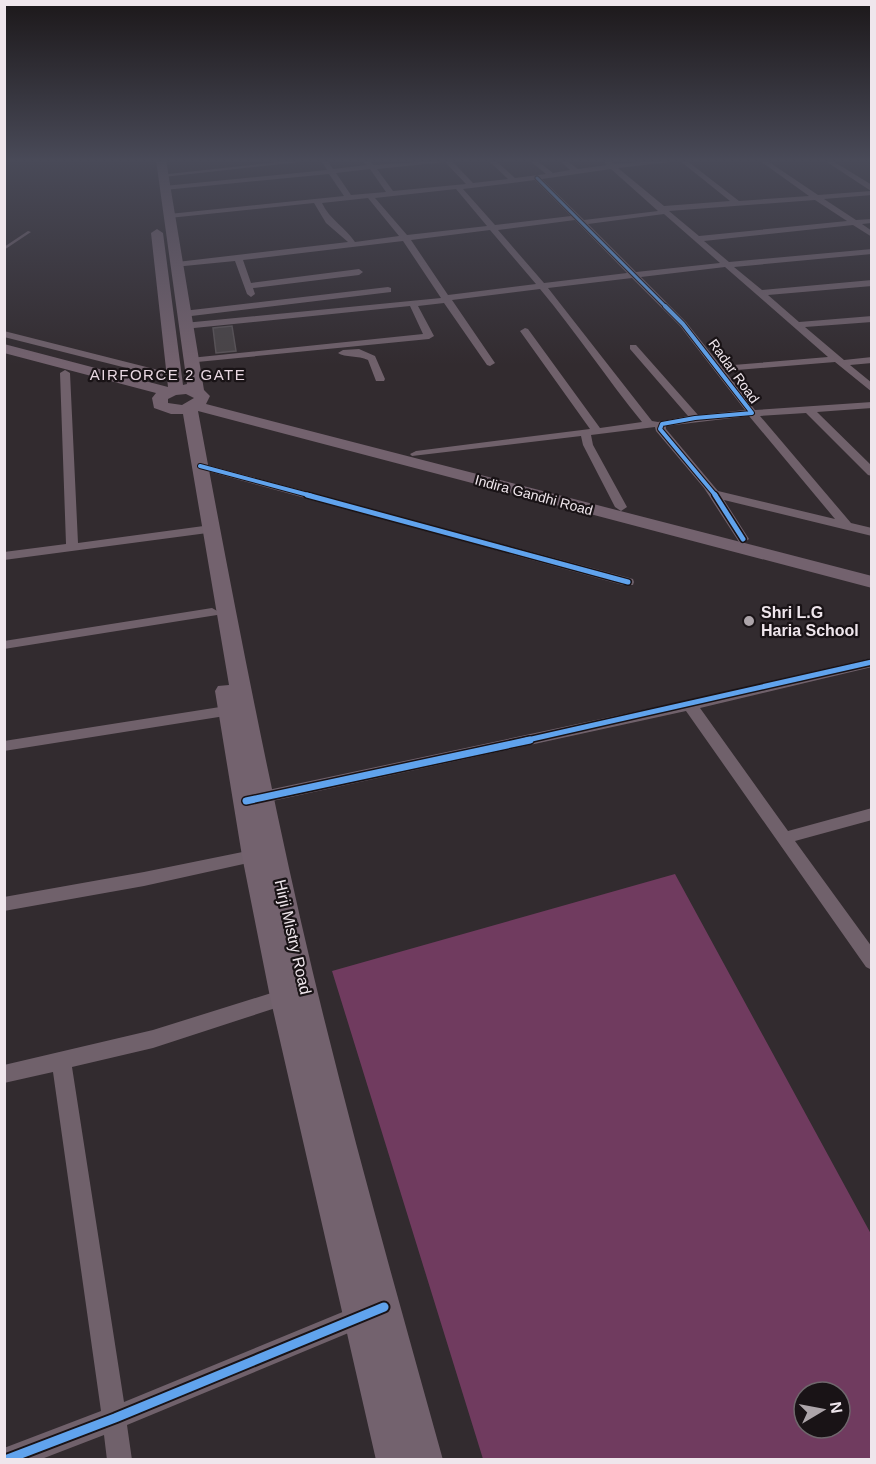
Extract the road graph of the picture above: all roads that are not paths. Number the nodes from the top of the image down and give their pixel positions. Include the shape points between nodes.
1 (157, 228) edge
2 (171, 228) edge
3 (341, 228) edge
4 (396, 228) edge
5 (490, 228) edge
6 (493, 228) edge
7 (587, 228) edge
8 (683, 228) edge
9 (800, 228) edge
10 (29, 232) dead end
11 (404, 238) junction
12 (696, 239) junction
13 (353, 244) junction
14 (4, 249) edge
15 (872, 251) edge
16 (238, 257) junction
17 (177, 265) junction
18 (728, 265) junction
19 (359, 272) dead end
20 (636, 275) junction
21 (872, 283) edge
22 (248, 286) junction
23 (541, 287) junction
24 (388, 290) dead end
25 (759, 293) junction
26 (446, 299) junction
27 (414, 304) junction
28 (254, 306) junction
29 (872, 319) edge
30 (184, 320) junction
31 (795, 325) junction
32 (525, 331) dead end
33 (4, 334) edge
34 (633, 347) dead end
35 (4, 348) edge
36 (4, 358) edge
37 (872, 360) edge
38 (190, 361) junction
39 (838, 361) junction
40 (490, 363) dead end
41 (719, 369) junction
42 (65, 373) junction
43 (380, 379) dead end
44 (872, 389) edge
45 (182, 396) junction
46 (872, 405) edge
47 (809, 410) junction
48 (752, 413) junction
49 (695, 418) junction
50 (648, 423) junction
51 (662, 424) junction
52 (591, 430) junction
53 (416, 454) junction
54 (200, 466) junction
55 (872, 473) edge
56 (715, 494) junction
57 (621, 507) junction
58 (848, 527) junction
59 (204, 530) junction
60 (872, 532) edge
61 (743, 538) junction
62 (72, 547) junction
63 (4, 556) edge
64 (872, 571) edge
65 (628, 582) dead end
66 (872, 582) edge
67 (212, 612) junction
68 (4, 645) edge
69 (872, 662) edge
70 (690, 705) junction
71 (237, 709) junction
72 (4, 746) edge
73 (254, 799) junction
74 (872, 814) edge
75 (784, 838) junction
76 (264, 854) junction
77 (4, 904) edge
78 (872, 962) edge
79 (284, 997) junction
80 (61, 1062) junction
81 (4, 1074) edge
82 (384, 1307) junction
83 (359, 1317) junction
84 (115, 1419) junction
85 (4, 1460) edge
86 (120, 1460) edge
87 (394, 1460) edge
88 (424, 1460) edge

1 - 45 main road
2 - 17 main road
3 - 13 street
4 - 11 street
5 - 11 street
6 - 23 street
7 - 20 street, Radar Road
8 - 12 street
9 - 12 street
10 - 14 lane
11 - 13 street
11 - 26 street
12 - 18 street
13 - 16 street
15 - 18 street
16 - 17 street
16 - 22 street
17 - 30 main road
18 - 20 street
18 - 25 street
19 - 22 street
20 - 23 street
20 - 41 street, Radar Road
21 - 25 street
22 - 28 street
23 - 26 street
23 - 50 street via 572,321
24 - 28 street
25 - 31 street
26 - 27 street
26 - 40 street
27 - 30 street
27 - 38 street via 429,336
28 - 30 street
29 - 31 street
30 - 38 main road
31 - 39 street
32 - 52 street
33 - 45 street
34 - 49 street
35 - 45 main road
36 - 42 main road
37 - 39 street
38 - 43 street via 230,362 358,352 372,358
38 - 45 main road
39 - 41 street
39 - 44 street
41 - 48 street, Radar Road
42 - 45 main road
42 - 62 street
45 - 53 main road, Indira Gandhi Road
45 - 54 main road, Hirji Mistry Road
45 - 59 main road, Hirji Mistry Road
45 - 66 main road, Indira Gandhi Road via 270,427
46 - 47 street
47 - 48 street
47 - 55 street
48 - 49 street, Radar Road
48 - 58 street
49 - 51 street, Radar Road
50 - 51 street, Radar Road
50 - 52 street, Radar Road
51 - 56 street via 664,435
52 - 53 street, Radar Road
52 - 57 street via 588,445
53 - 57 main road, Indira Gandhi Road
54 - 59 main road, Hirji Mistry Road
54 - 65 street
56 - 58 street
56 - 61 street
57 - 61 main road, Indira Gandhi Road
58 - 60 street
59 - 62 street
59 - 67 main road, Hirji Mistry Road
59 - 71 main road, Hirji Mistry Road
61 - 64 main road, Indira Gandhi Road
62 - 63 street
67 - 68 street
67 - 71 main road, Hirji Mistry Road
69 - 70 street
70 - 73 street
70 - 75 street
71 - 72 street
71 - 73 main road, Hirji Mistry Road
73 - 76 main road, Hirji Mistry Road
74 - 75 street
75 - 78 street
76 - 77 street
76 - 79 main road, Hirji Mistry Road
76 - 82 main road, Hirji Mistry Road
79 - 80 street via 202,1025
79 - 83 main road, Hirji Mistry Road
80 - 81 street
80 - 84 street
82 - 83 street
82 - 88 main road, Hirji Mistry Road
83 - 84 street
83 - 87 main road, Hirji Mistry Road
84 - 85 street
84 - 86 street

